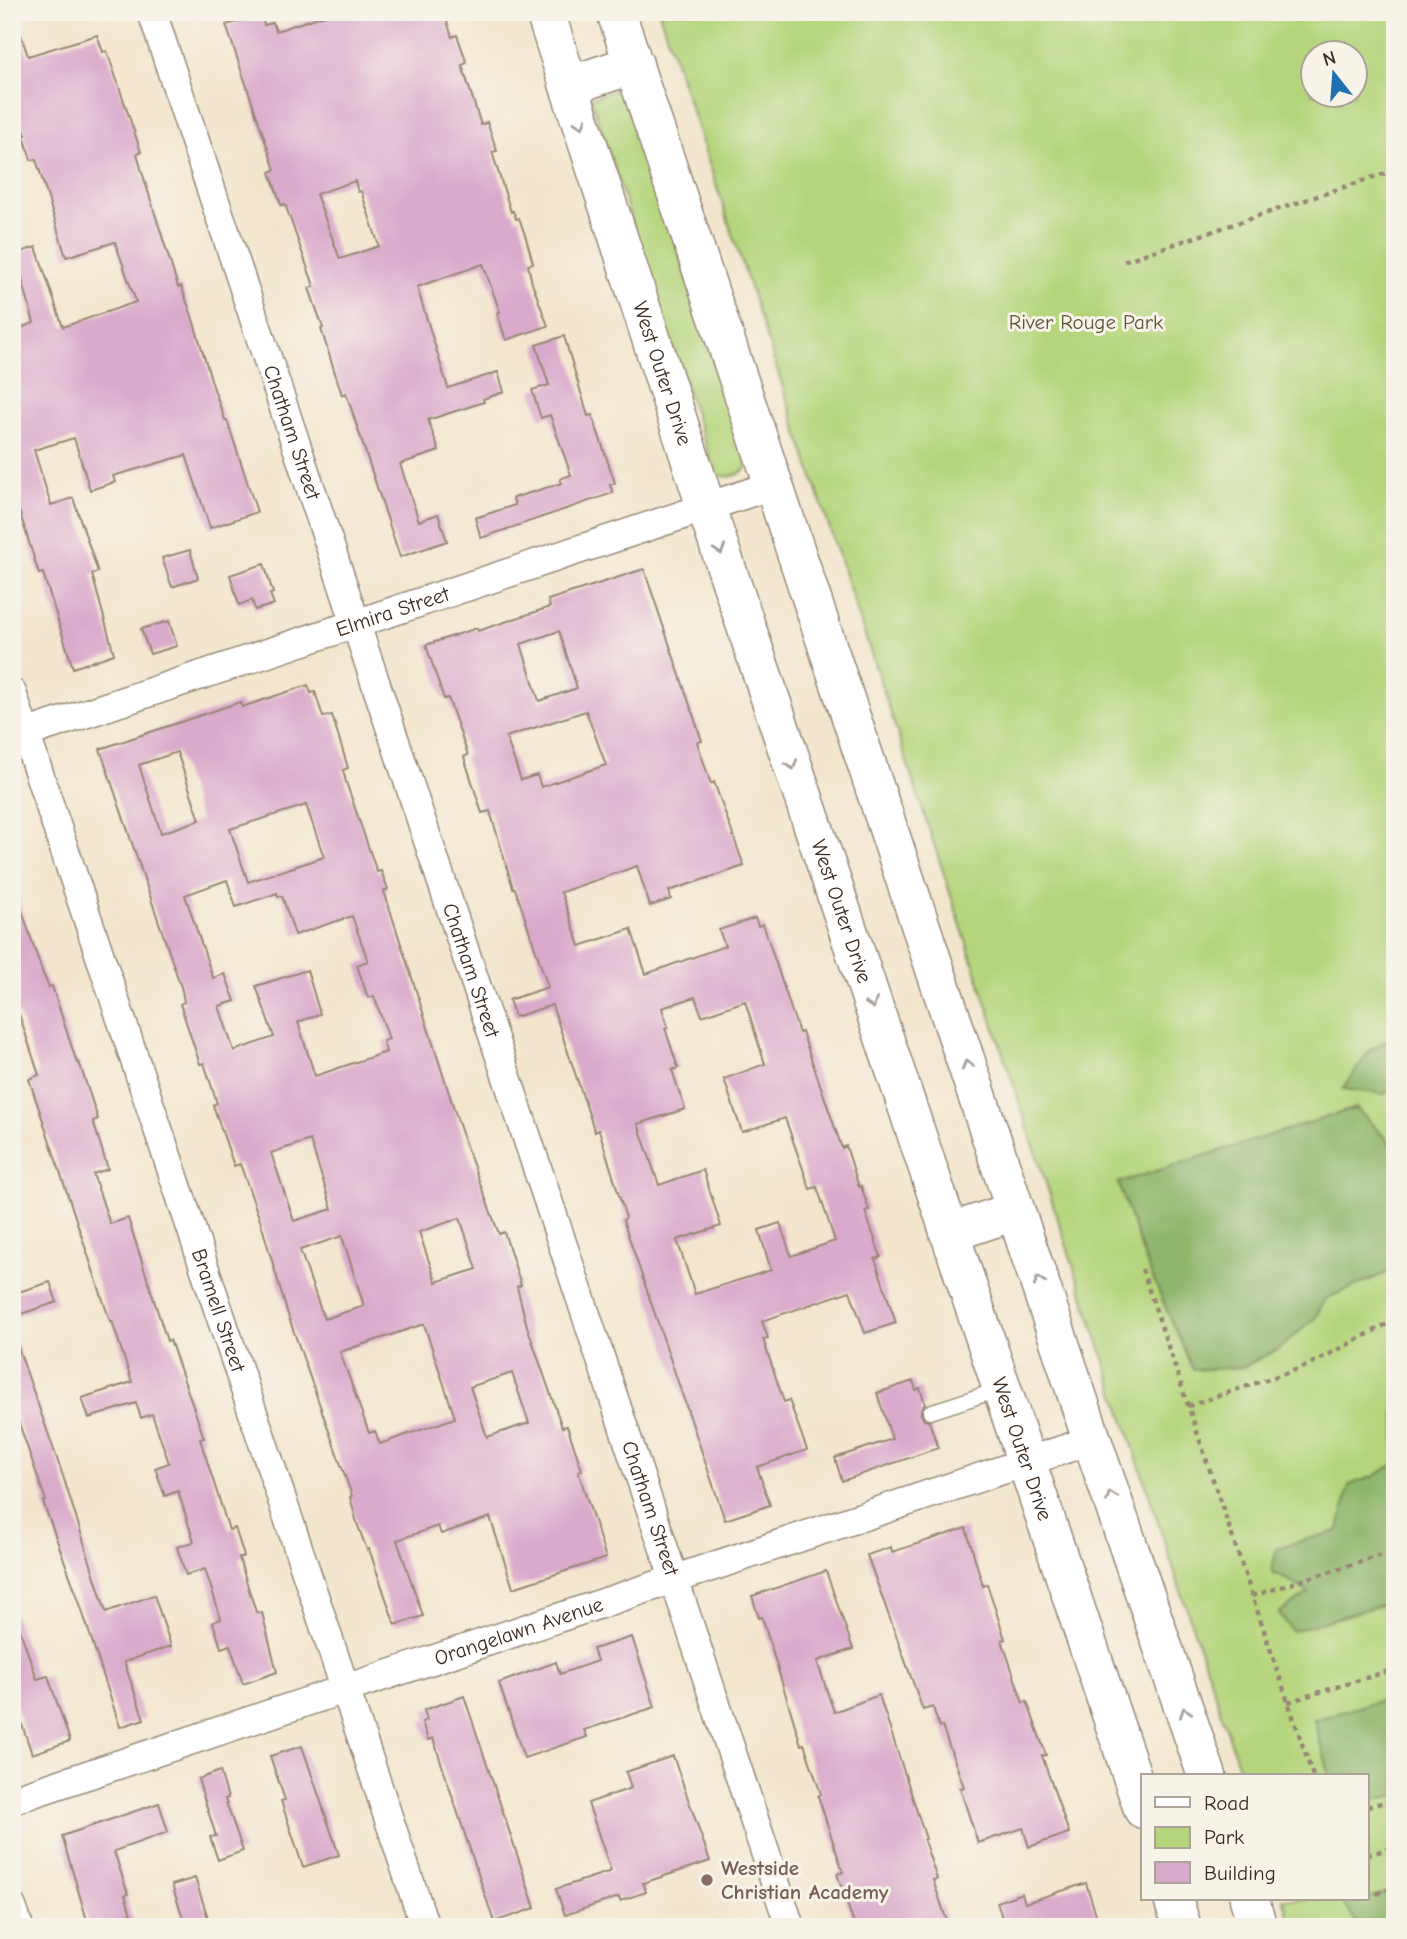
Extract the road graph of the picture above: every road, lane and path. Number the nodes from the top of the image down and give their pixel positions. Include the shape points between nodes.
1 (152, 12) edge
2 (545, 12) edge
3 (616, 12) edge
4 (634, 64) junction
5 (569, 86) junction
6 (1395, 170) edge
7 (1124, 261) dead end
8 (774, 485) junction
9 (706, 507) junction
10 (356, 623) junction
11 (12, 693) edge
12 (19, 735) edge
13 (1015, 1211) junction
14 (949, 1233) junction
15 (1142, 1269) dead end
16 (1395, 1320) edge
17 (1001, 1389) junction
18 (1188, 1406) junction
19 (930, 1412) dead end
20 (1092, 1440) junction
21 (1026, 1462) junction
22 (1395, 1551) edge
23 (675, 1580) junction
24 (1252, 1596) junction
25 (1395, 1670) edge
26 (345, 1689) junction
27 (1288, 1702) junction
28 (1206, 1774) edge
29 (1312, 1774) edge
30 (1395, 1799) edge
31 (12, 1800) edge
32 (1141, 1803) edge
33 (1368, 1807) edge
34 (1395, 1847) edge
35 (1368, 1855) edge
36 (1395, 1888) edge
37 (1368, 1897) edge
38 (1173, 1900) edge
39 (1249, 1900) edge
40 (12, 1907) edge
41 (19, 1927) edge
42 (425, 1927) edge
43 (790, 1927) edge
44 (1182, 1927) edge
45 (1258, 1927) edge

1 - 10 street, Chatham Street
2 - 5 main road, West Outer Drive
3 - 4 main road
4 - 5 main road
4 - 8 main road
5 -> 9 main road, West Outer Drive
6 - 7 path
8 - 9 street, Elmira Street
13 -> 8 main road
9 - 10 street, Elmira Street
9 -> 14 main road, West Outer Drive
10 - 12 street, Elmira Street
10 - 23 street, Chatham Street
11 - 12 street, Bramell Street
12 - 26 street, Bramell Street
13 - 14 main road
20 -> 13 main road
14 - 17 main road, West Outer Drive
15 - 18 path
16 - 18 path via 1304,1367
17 - 19 lane
17 - 21 main road, West Outer Drive
18 - 24 path
20 - 21 street, Orangelawn Avenue
28 -> 20 main road
21 - 23 street, Orangelawn Avenue
21 - 32 main road, West Outer Drive
22 - 24 path
23 - 26 street, Orangelawn Avenue
23 - 43 street, Chatham Street
24 - 27 path
25 - 27 path
26 - 31 street, Orangelawn Avenue
26 - 42 street, Bramell Street
27 - 29 path
30 - 33 path
34 - 35 path
36 - 37 path
38 - 44 main road
39 - 45 main road
40 - 41 street

